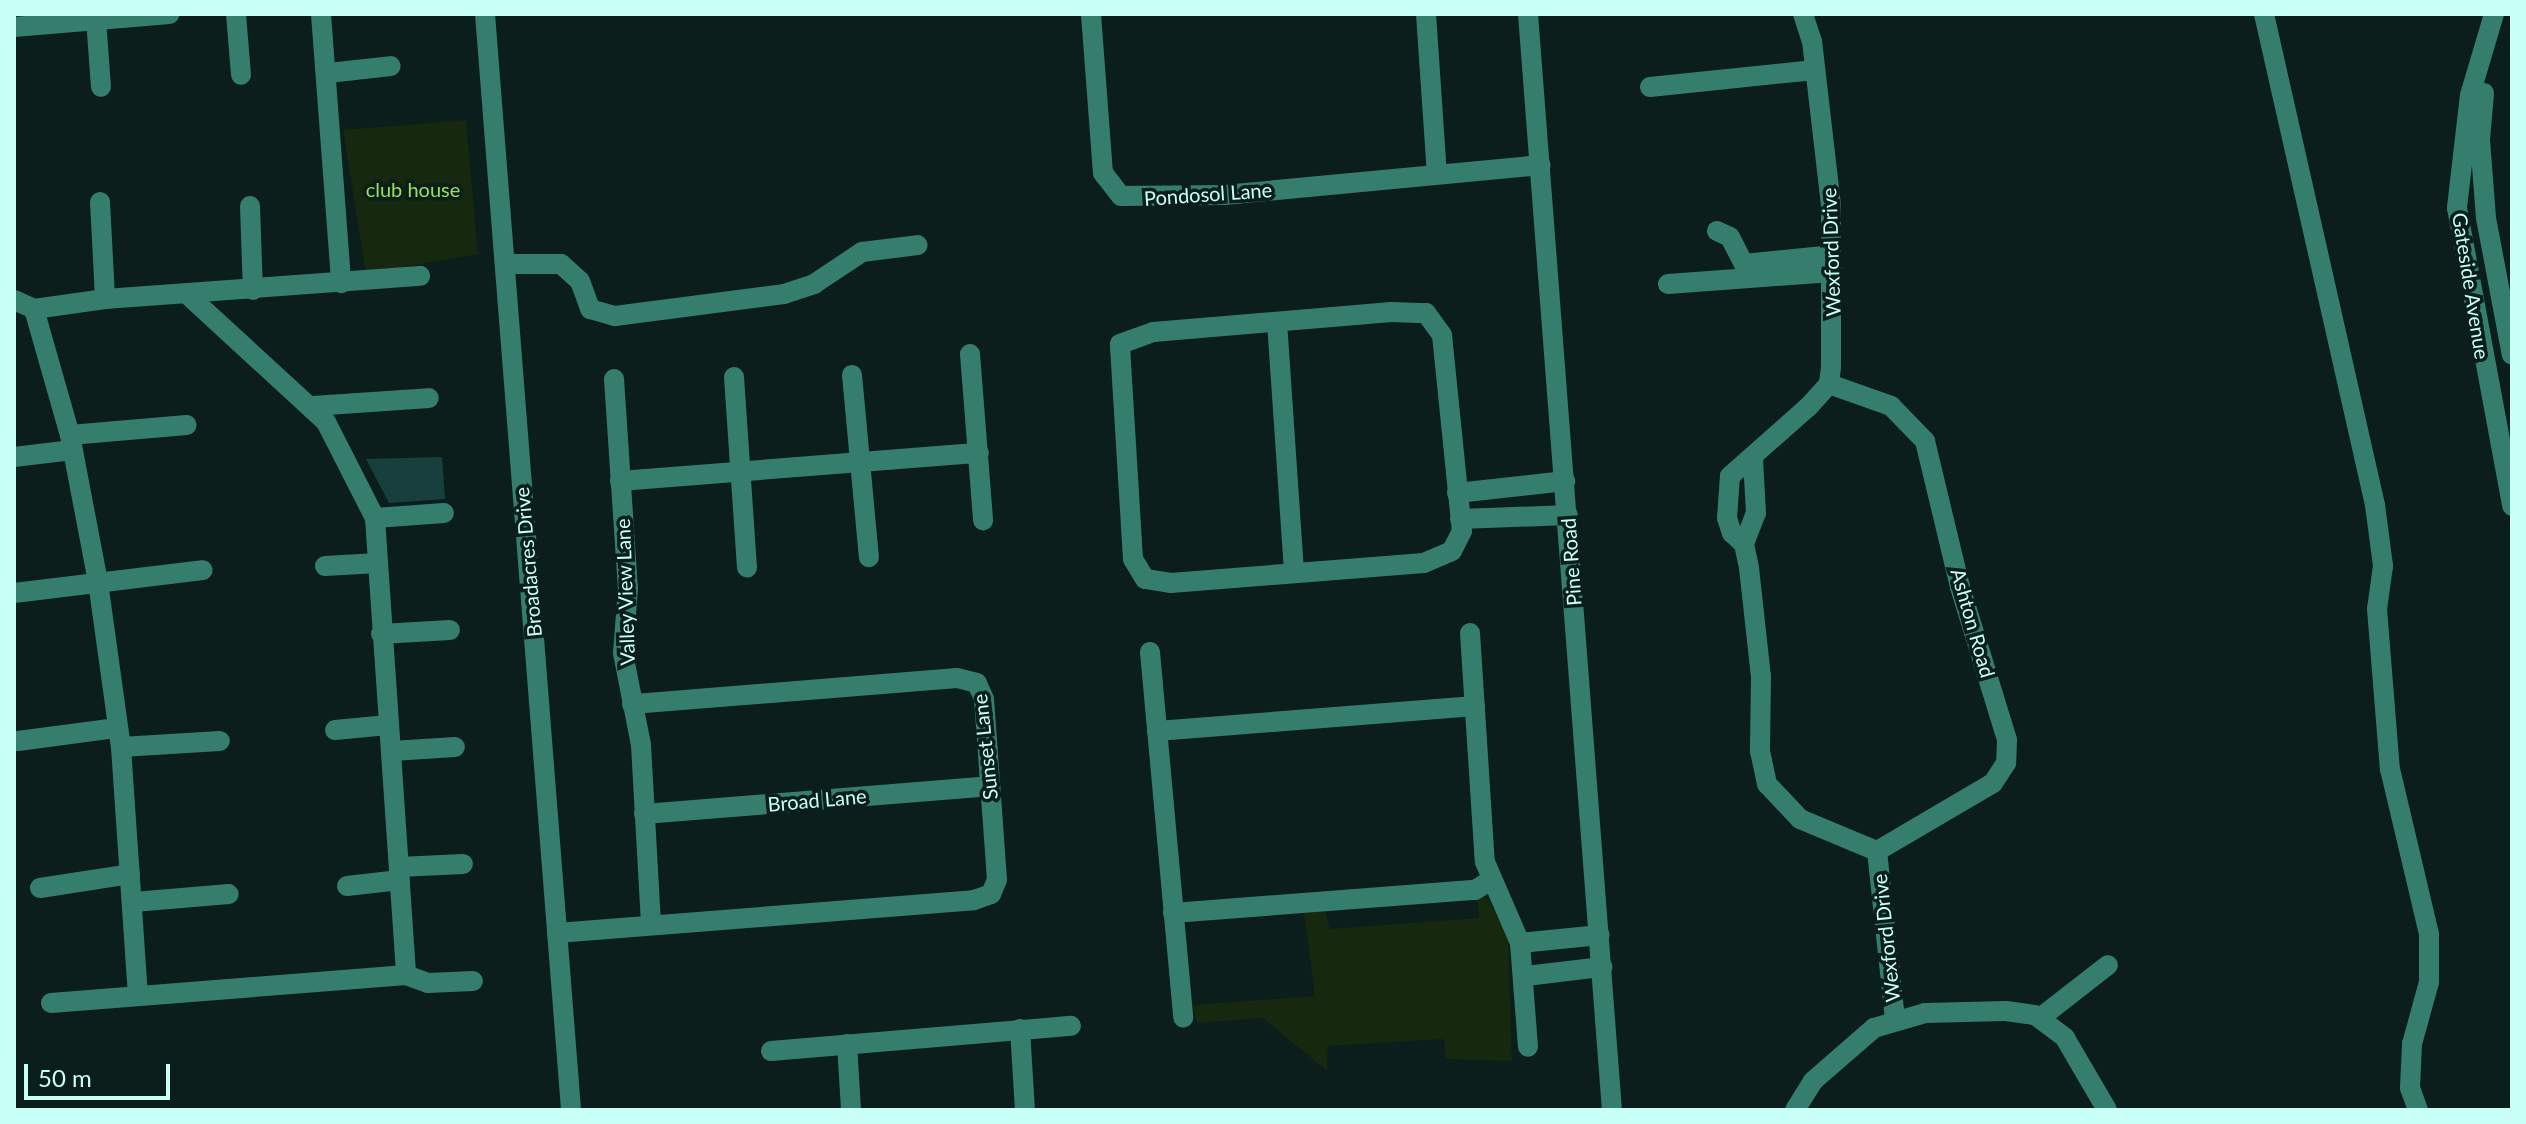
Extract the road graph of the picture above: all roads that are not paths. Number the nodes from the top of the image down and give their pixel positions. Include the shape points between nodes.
1 (169, 14) edge
2 (236, 14) edge
3 (321, 14) edge
4 (485, 14) edge
5 (1091, 14) edge
6 (1426, 14) edge
7 (1528, 14) edge
8 (1803, 14) edge
9 (2264, 14) edge
10 (2494, 14) edge
11 (88, 18) edge
12 (14, 27) edge
13 (391, 66) dead end
14 (2481, 66) junction
15 (1815, 70) junction
16 (328, 73) junction
17 (241, 75) dead end
18 (101, 87) dead end
19 (1650, 87) dead end
20 (1541, 165) junction
21 (1437, 174) junction
22 (100, 202) dead end
23 (250, 206) dead end
24 (1717, 231) dead end
25 (918, 245) dead end
26 (1832, 263) junction
27 (507, 264) junction
28 (420, 276) dead end
29 (341, 283) junction
30 (1668, 284) dead end
31 (253, 290) junction
32 (189, 296) junction
33 (105, 299) junction
34 (14, 300) edge
35 (34, 309) junction
36 (1277, 322) junction
37 (970, 354) dead end
38 (2512, 355) edge
39 (852, 375) dead end
40 (734, 377) dead end
41 (614, 379) dead end
42 (1829, 384) junction
43 (429, 398) dead end
44 (313, 406) junction
45 (2504, 422) edge
46 (187, 425) dead end
47 (71, 442) junction
48 (979, 453) junction
49 (14, 457) edge
50 (1753, 460) junction
51 (861, 463) junction
52 (741, 473) junction
53 (620, 481) junction
54 (1565, 481) junction
55 (1457, 493) junction
56 (2512, 506) edge
57 (444, 513) dead end
58 (1568, 515) junction
59 (375, 518) junction
60 (1460, 519) junction
61 (983, 520) dead end
62 (1744, 544) junction
63 (869, 557) dead end
64 (378, 563) junction
65 (325, 566) dead end
66 (747, 568) dead end
67 (203, 570) dead end
68 (1294, 571) junction
69 (98, 582) junction
70 (14, 593) edge
71 (450, 630) dead end
72 (1470, 633) dead end
73 (381, 634) junction
74 (1150, 652) dead end
75 (632, 704) junction
76 (1475, 706) junction
77 (388, 725) junction
78 (335, 730) dead end
79 (1157, 731) junction
80 (119, 738) junction
81 (18, 741) dead end
82 (220, 741) dead end
83 (455, 747) dead end
84 (392, 751) junction
85 (989, 786) junction
86 (644, 814) junction
87 (1877, 851) junction
88 (463, 864) dead end
89 (130, 874) junction
90 (400, 874) junction
91 (1491, 880) junction
92 (347, 886) dead end
93 (40, 888) dead end
94 (229, 894) dead end
95 (134, 902) junction
96 (1173, 913) junction
97 (651, 925) junction
98 (557, 933) junction
99 (1600, 935) junction
100 (1520, 943) junction
101 (2108, 965) dead end
102 (1602, 967) junction
103 (406, 975) junction
104 (1526, 976) junction
105 (473, 981) dead end
106 (138, 994) junction
107 (51, 1003) dead end
108 (1183, 1018) dead end
109 (2040, 1018) junction
110 (1895, 1019) junction
111 (1071, 1026) dead end
112 (1020, 1029) junction
113 (847, 1044) junction
114 (1528, 1047) dead end
115 (771, 1051) dead end
116 (571, 1110) edge
117 (851, 1110) edge
118 (1025, 1110) edge
119 (1612, 1110) edge
120 (1795, 1110) edge
121 (2107, 1110) edge
122 (2418, 1110) edge

1 - 11 street
2 - 17 street
3 - 16 street
4 - 27 street, Broadacres Drive
5 - 21 street, Pondosol Lane via 1103,173 1121,196 1206,196
6 - 21 street
7 - 20 street, Pine Road
8 - 15 street, Wexford Drive
9 - 122 street via 2375,505 2383,566 2377,609 2390,769 2429,934 2429,982 2412,1044 2410,1088
10 - 14 street, Gateside Avenue
11 - 12 street
11 - 18 street
13 - 16 street
14 - 38 street, Gateside Avenue via 2486,218
14 - 45 street, Gateside Avenue via 2470,95 2457,208
15 - 19 street
15 - 26 street, Wexford Drive
16 - 29 street
20 - 21 street, Pondosol Lane
20 - 54 street, Pine Road
22 - 33 street
23 - 31 street
24 - 26 street via 1730,237 1744,264
25 - 27 street via 862,252 814,284 784,294 615,316 590,309 580,281 561,264
26 - 30 street
26 - 42 street, Wexford Drive
27 - 98 street, Broadacres Drive
28 - 29 street
29 - 31 street
31 - 32 street
32 - 33 street
32 - 44 street
33 - 35 street
34 - 35 street
35 - 47 street
36 - 55 street via 1416,311 1434,319 1445,351
36 - 68 street
36 - 68 street via 1141,334 1120,344 1118,370 1133,559 1140,575 1150,582 1171,583
37 - 48 street
39 - 51 street
40 - 52 street
41 - 53 street, Valley View Lane
42 - 50 street, Wexford Drive
42 - 87 street, Ashton Road via 1891,406 1925,441 1960,587 2007,740 2006,763 1993,783
43 - 44 street
44 - 59 street via 342,446
45 - 56 street, Gateside Avenue
46 - 47 street
47 - 49 street
47 - 69 street
48 - 51 street
48 - 61 street
50 - 62 street, Wexford Drive via 1756,513
50 - 62 street, Wexford Drive via 1735,470 1727,484 1729,527
51 - 52 street
51 - 63 street
52 - 53 street
52 - 66 street
53 - 75 street, Valley View Lane via 628,588 622,637
54 - 55 street
54 - 58 street, Pine Road
55 - 60 street
57 - 59 street
58 - 60 street
58 - 99 street, Pine Road
59 - 64 street
60 - 68 street via 1457,543 1435,561
62 - 87 street, Wexford Drive via 1756,616 1760,751 1767,784 1800,819
64 - 65 street
64 - 73 street
67 - 69 street
69 - 70 street
69 - 80 street
71 - 73 street
72 - 76 street
73 - 77 street
74 - 79 street
75 - 85 street, Sunset Lane via 968,679 981,688 984,699
75 - 86 street via 641,745
76 - 79 street
76 - 91 street via 1485,862
77 - 78 street
77 - 84 street
79 - 96 street
80 - 81 street
80 - 82 street
80 - 89 street
83 - 84 street
84 - 90 street
85 - 86 street, Broad Lane
85 - 97 street, Sunset Lane via 998,872 985,897
86 - 97 street
87 - 110 street, Wexford Drive
88 - 90 street
89 - 93 street
89 - 95 street
90 - 92 street
90 - 103 street
91 - 96 street via 1475,890
91 - 100 street
94 - 95 street
95 - 106 street
96 - 108 street
97 - 98 street, Sunset Lane
98 - 116 street, Broadacres Drive
99 - 100 street
99 - 102 street, Pine Road
100 - 104 street
101 - 109 street
102 - 104 street
102 - 119 street, Pine Road
103 - 105 street via 428,983
103 - 106 street via 187,995
104 - 114 street
106 - 107 street
109 - 110 street via 2006,1011
109 - 121 street via 2078,1054
110 - 120 street, Wexford Drive via 1867,1032 1830,1065 1803,1092
111 - 112 street
112 - 113 street
112 - 118 street
113 - 115 street
113 - 117 street

